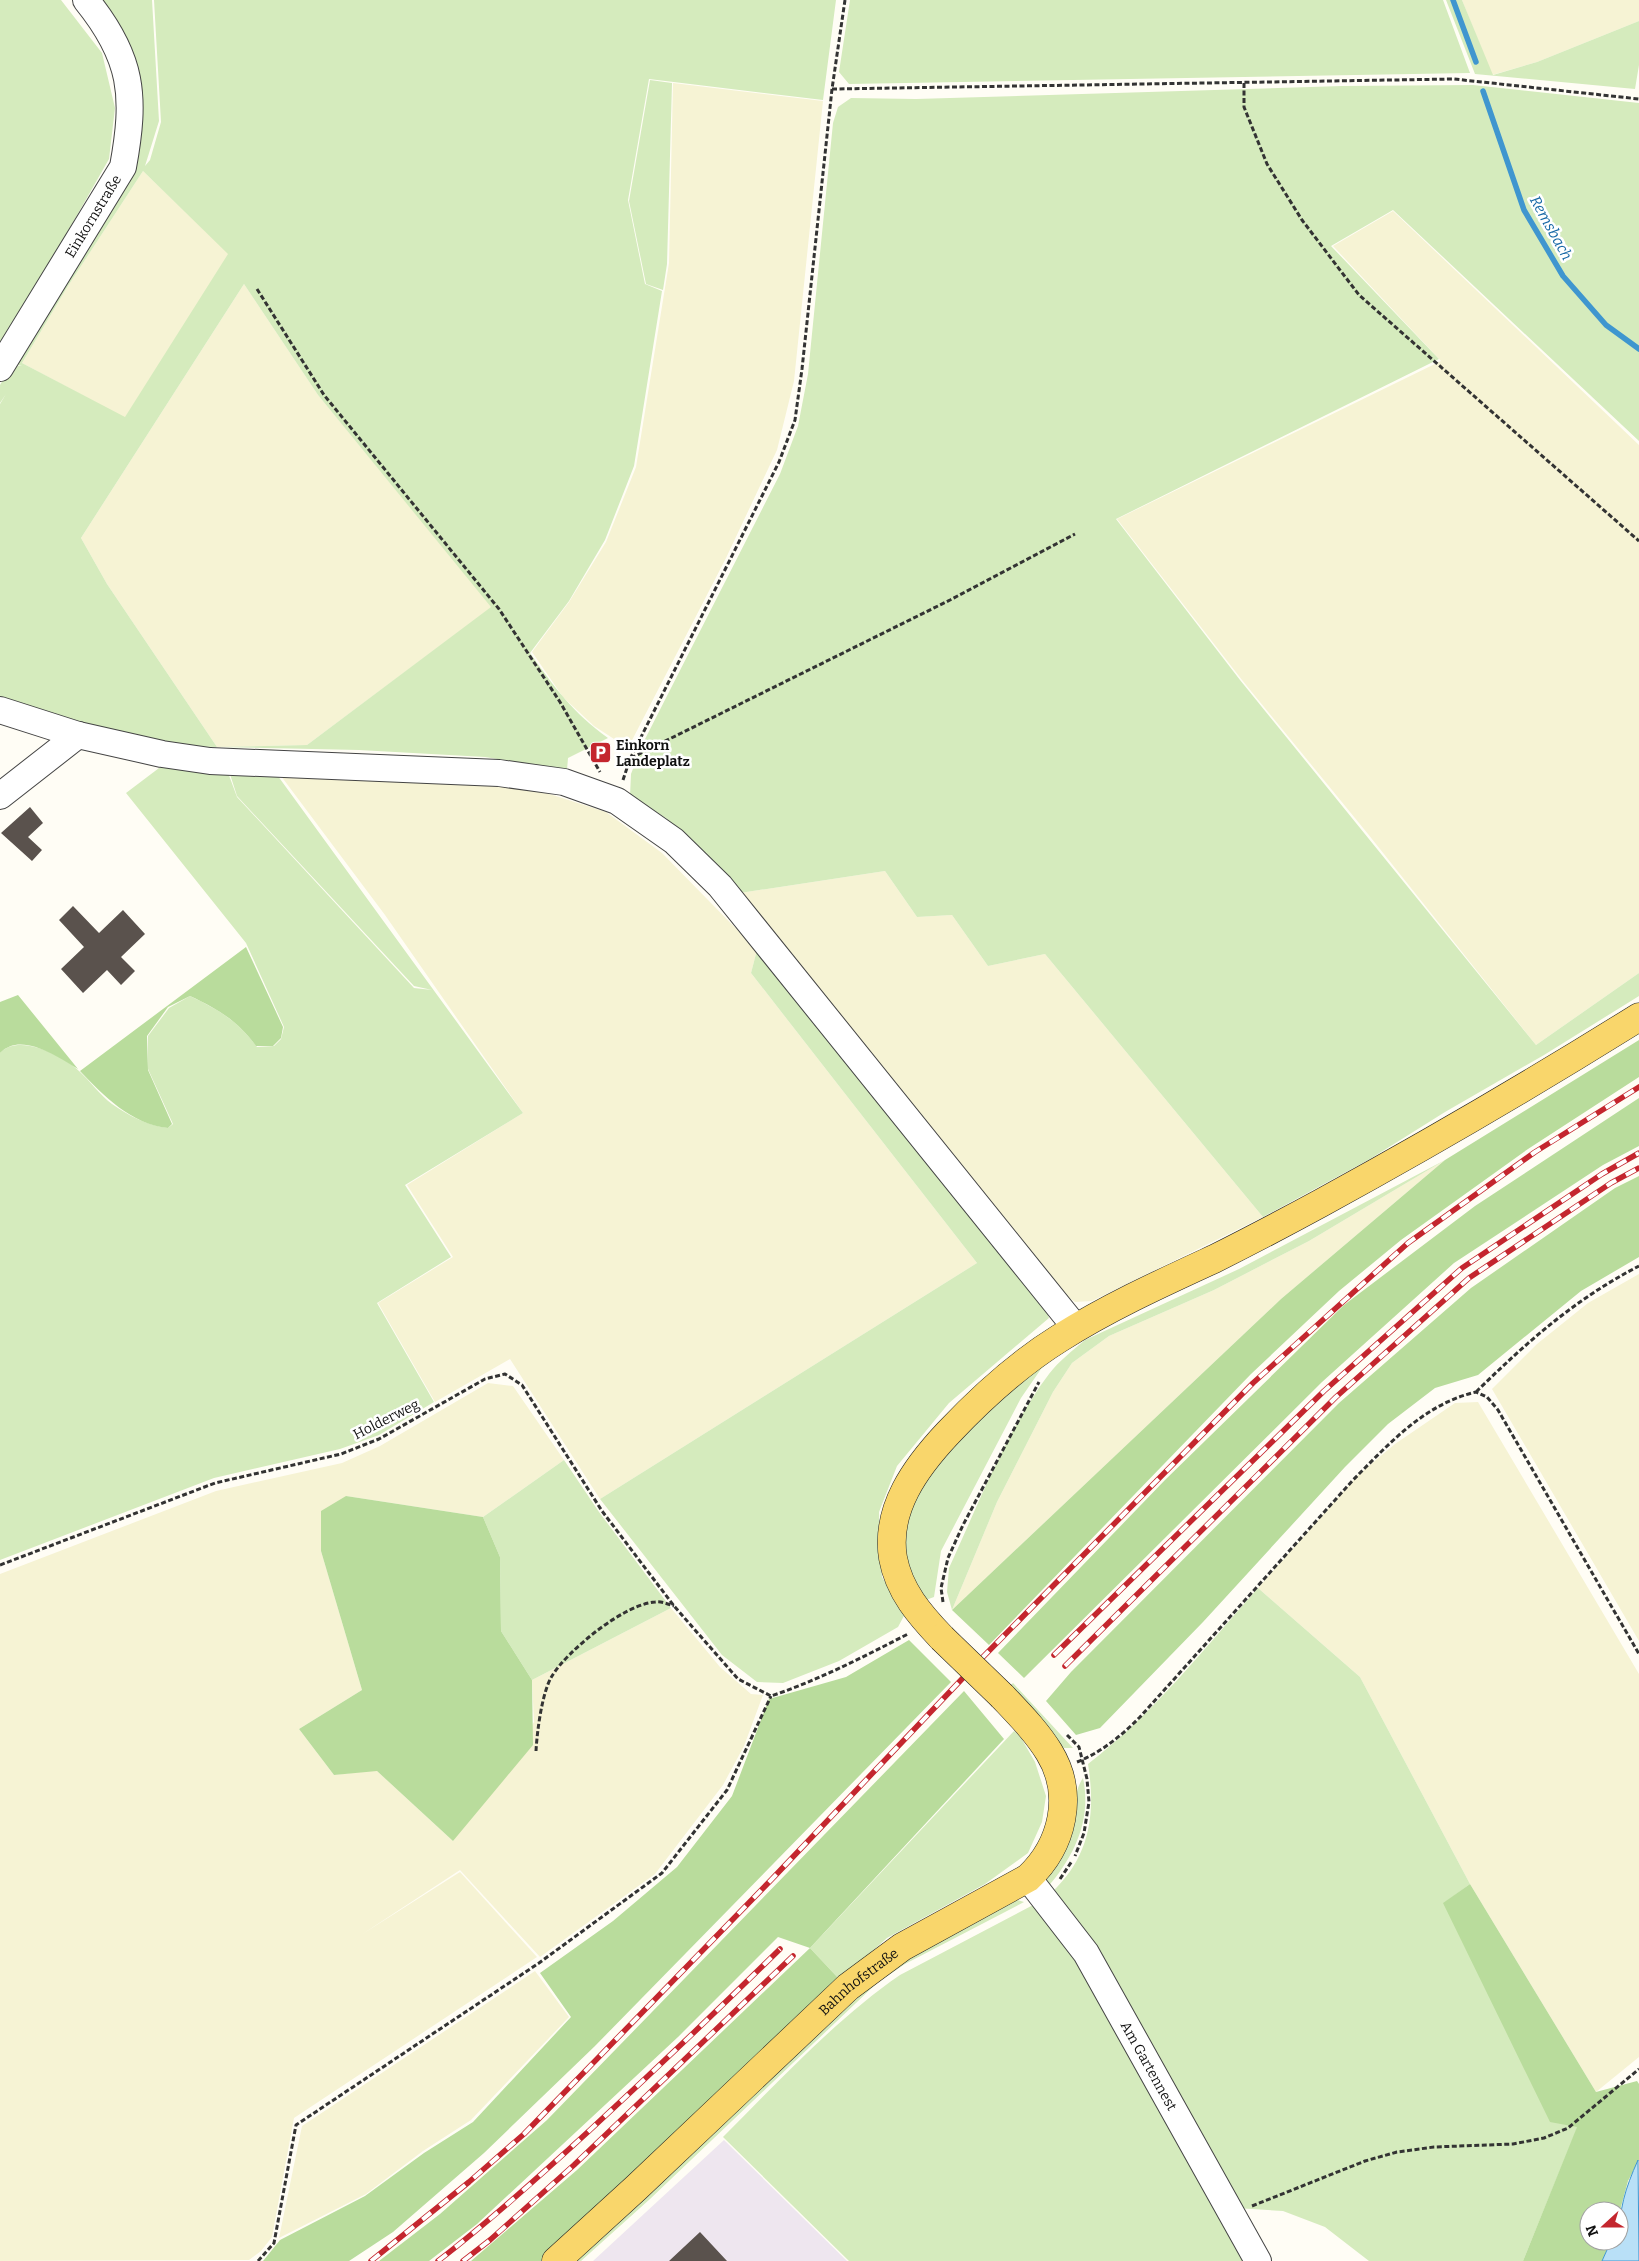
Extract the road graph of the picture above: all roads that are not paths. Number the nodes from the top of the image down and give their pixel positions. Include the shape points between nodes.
1 (86, 0) edge
2 (0, 368) edge
3 (0, 710) edge
4 (78, 735) junction
5 (0, 796) edge
6 (1639, 1017) edge
7 (1076, 1328) junction
8 (1028, 1878) junction
9 (556, 2261) edge
10 (1258, 2261) edge

1 - 2 street, Einkornstraße via 101,18 120,52 130,90 130,129 123,168
3 - 4 street
4 - 5 street
4 - 7 street via 210,761 499,773 564,782 617,801 674,841 720,886
6 - 7 main road, Bahnhofstraße via 1361,1182
7 - 8 main road, Bahnhofstraße, bridge via 1025,1362 985,1395 924,1459 901,1500 894,1528 894,1559 906,1593 937,1622 1035,1731 1051,1754 1070,1764 1062,1782 1059,1831 1042,1863
8 - 9 main road, Bahnhofstraße via 902,1947 848,1987
8 - 10 street, Am Gartennest via 1086,1952

